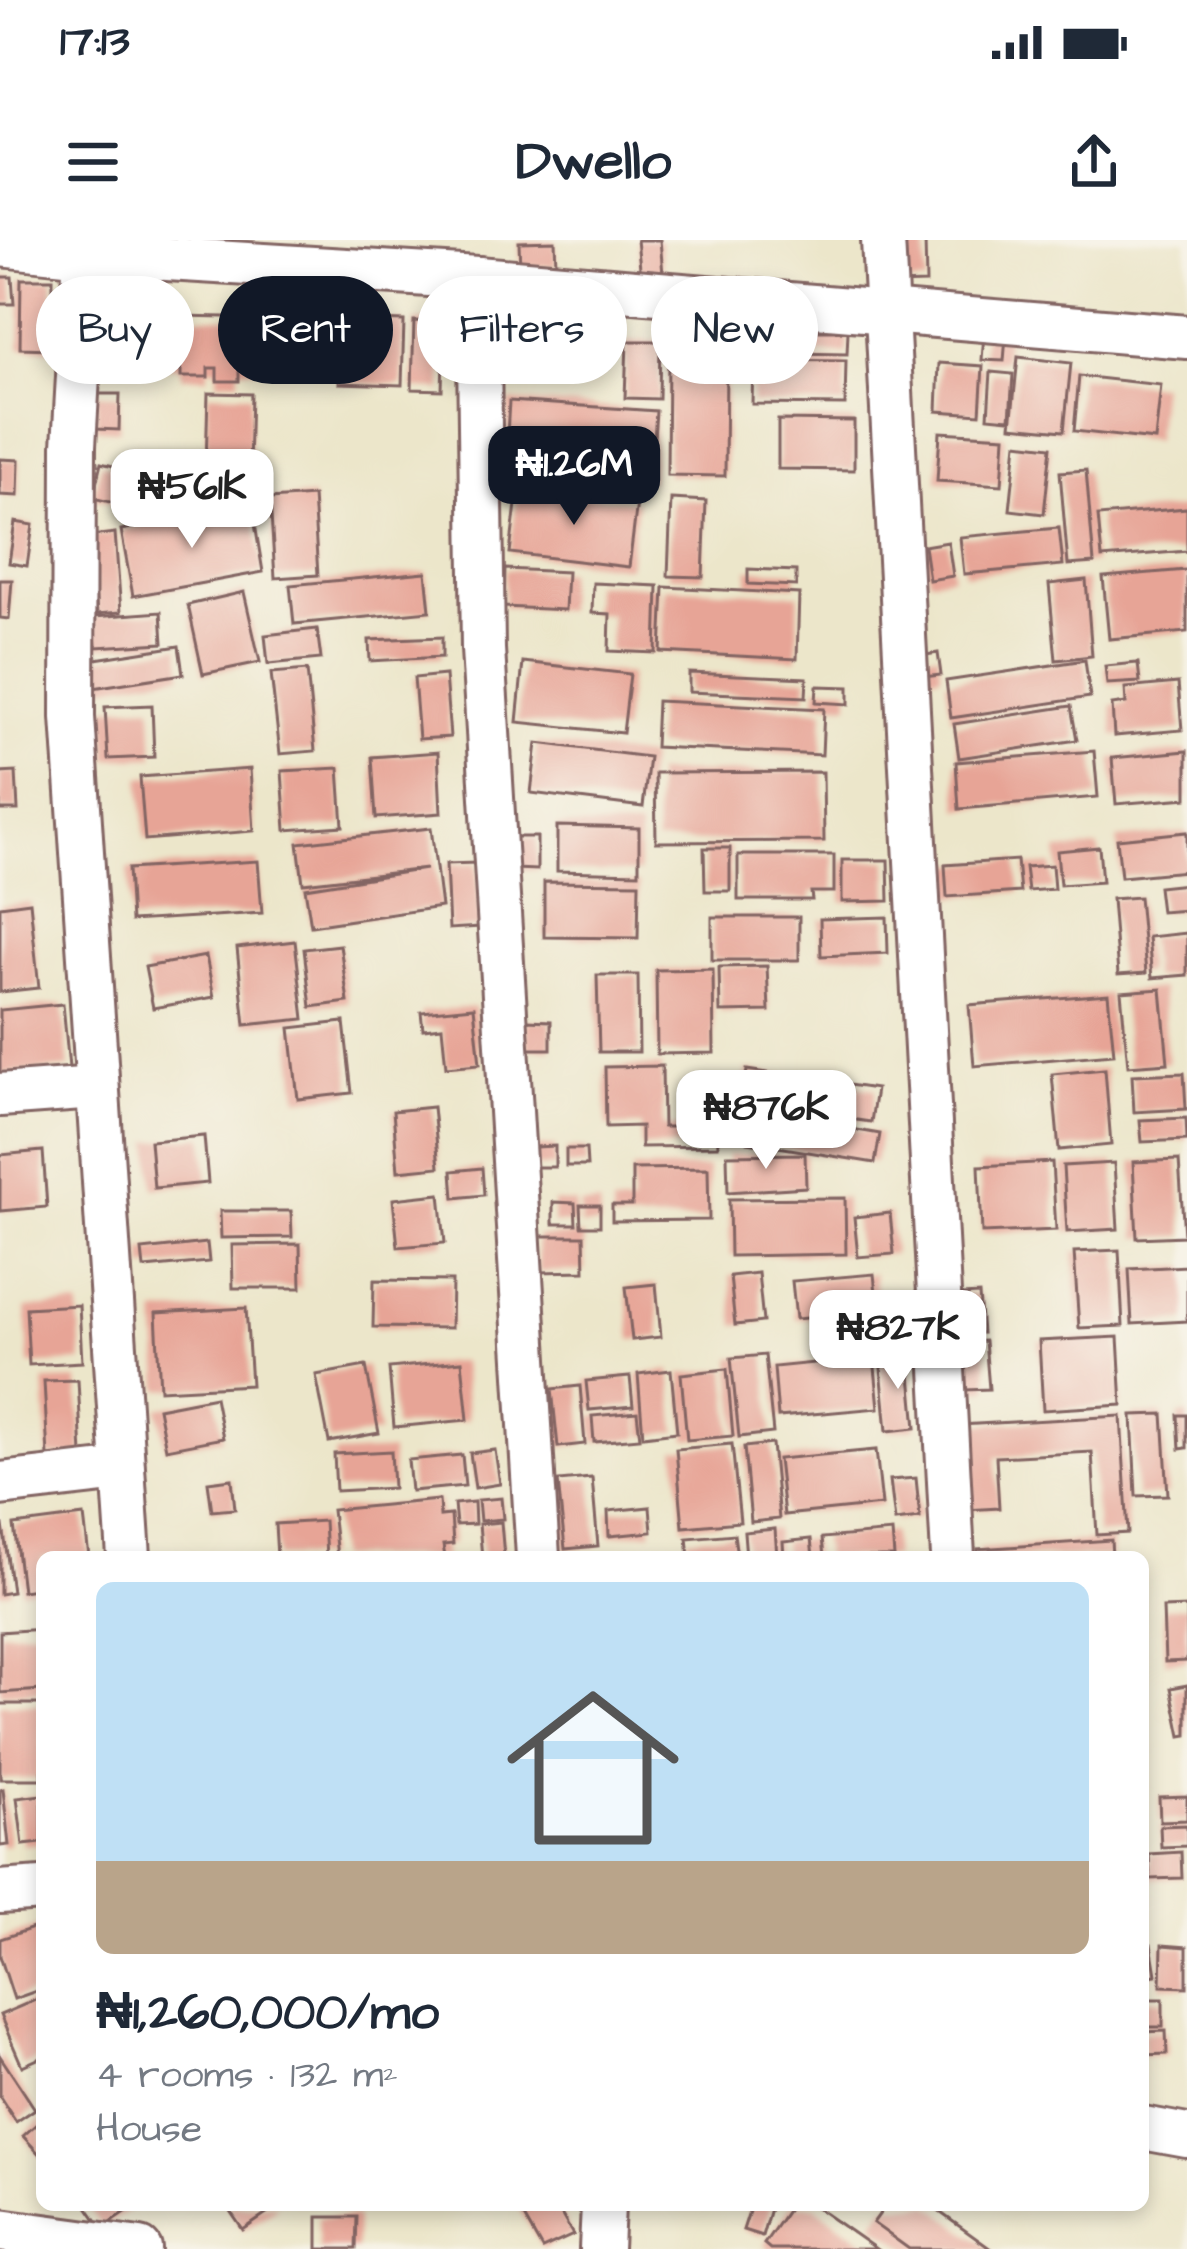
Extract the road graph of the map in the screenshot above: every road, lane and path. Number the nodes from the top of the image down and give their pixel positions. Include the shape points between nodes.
1 (883, 240) edge
2 (0, 245) edge
3 (85, 254) junction
4 (445, 276) edge
5 (627, 290) edge
6 (887, 311) junction
7 (1187, 338) edge
8 (479, 384) edge
9 (96, 1088) junction
10 (0, 1095) edge
11 (122, 1470) junction
12 (0, 1484) edge
13 (129, 1551) edge
14 (538, 1551) edge
15 (952, 1551) edge
16 (36, 1889) edge
17 (0, 1892) edge
18 (1149, 2129) edge
19 (1187, 2136) edge
20 (603, 2211) edge
21 (0, 2230) edge
22 (140, 2249) edge
23 (601, 2249) edge

1 - 6 street
2 - 3 street
3 - 4 street
3 - 9 street via 71,590
5 - 6 street
6 - 7 street
6 - 15 street
8 - 14 street via 483,649
9 - 10 street
9 - 11 street
11 - 12 street
11 - 13 street
16 - 17 street
18 - 19 street
20 - 23 street
21 - 22 street

